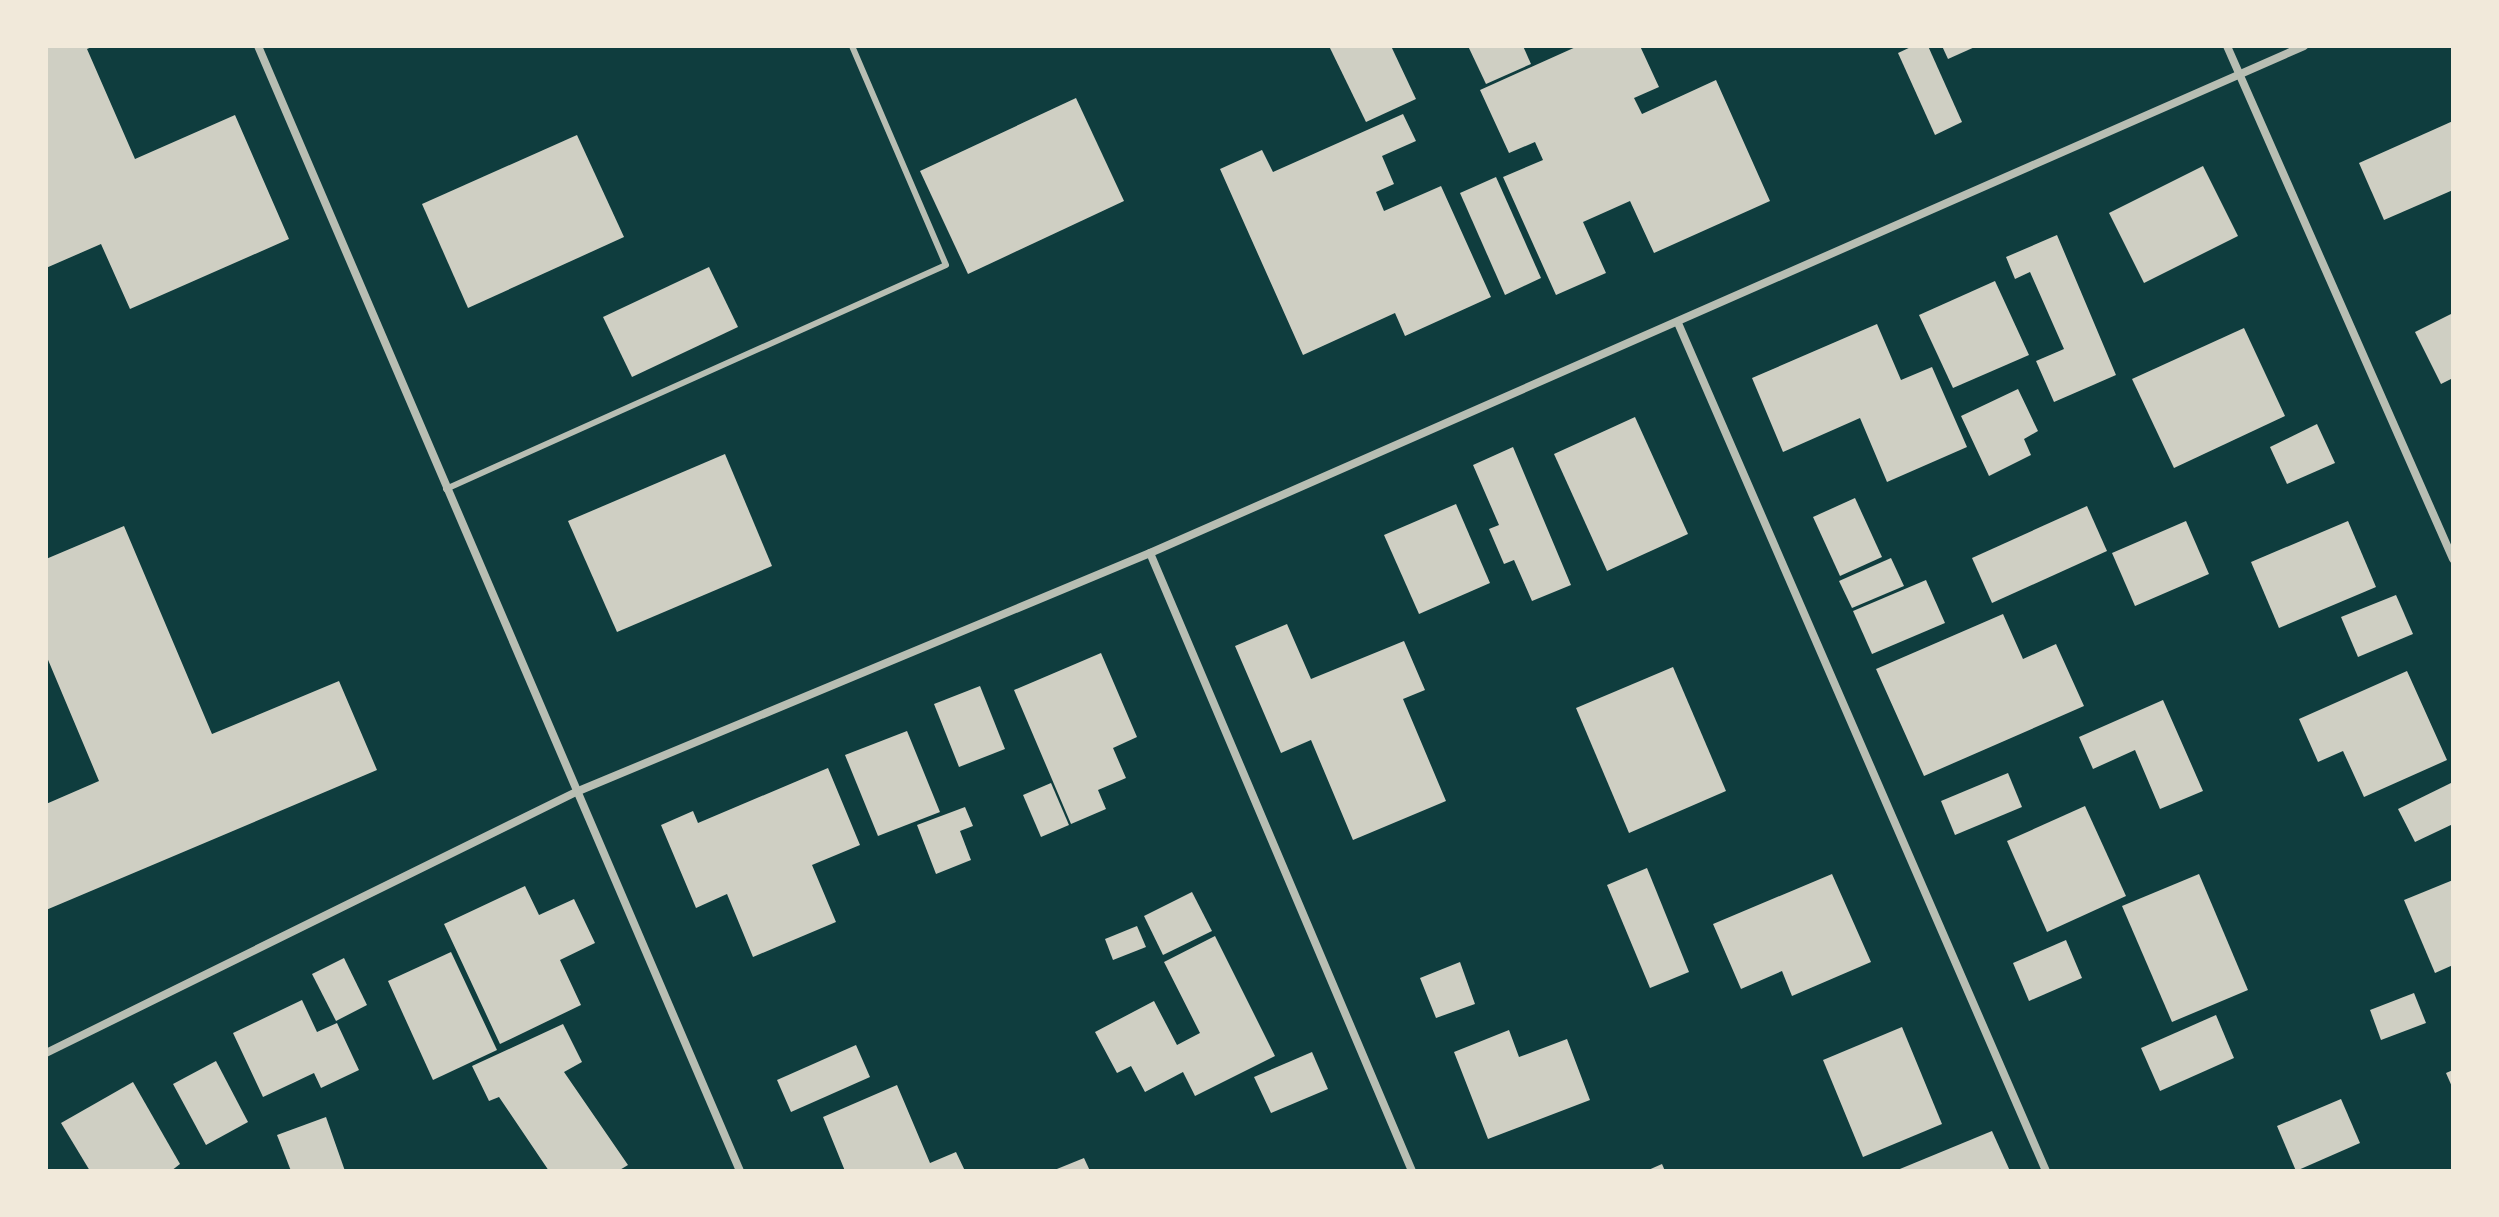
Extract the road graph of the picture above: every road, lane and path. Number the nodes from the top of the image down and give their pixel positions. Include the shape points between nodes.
1 (258, 46) edge
2 (852, 46) edge
3 (2227, 46) edge
4 (2304, 46) edge
5 (2239, 74) junction
6 (1678, 323) junction
7 (446, 489) junction
8 (1150, 553) junction
9 (2453, 559) edge
10 (576, 792) junction
11 (46, 1053) edge
12 (740, 1171) edge
13 (1412, 1171) edge
14 (2046, 1171) edge

1 - 7 street
2 - 7 lane via 946,265
3 - 5 street
4 - 5 street
5 - 6 street
5 - 9 street
6 - 8 street
6 - 14 street
7 - 10 street
8 - 10 street
8 - 13 street
10 - 11 street
10 - 12 street

